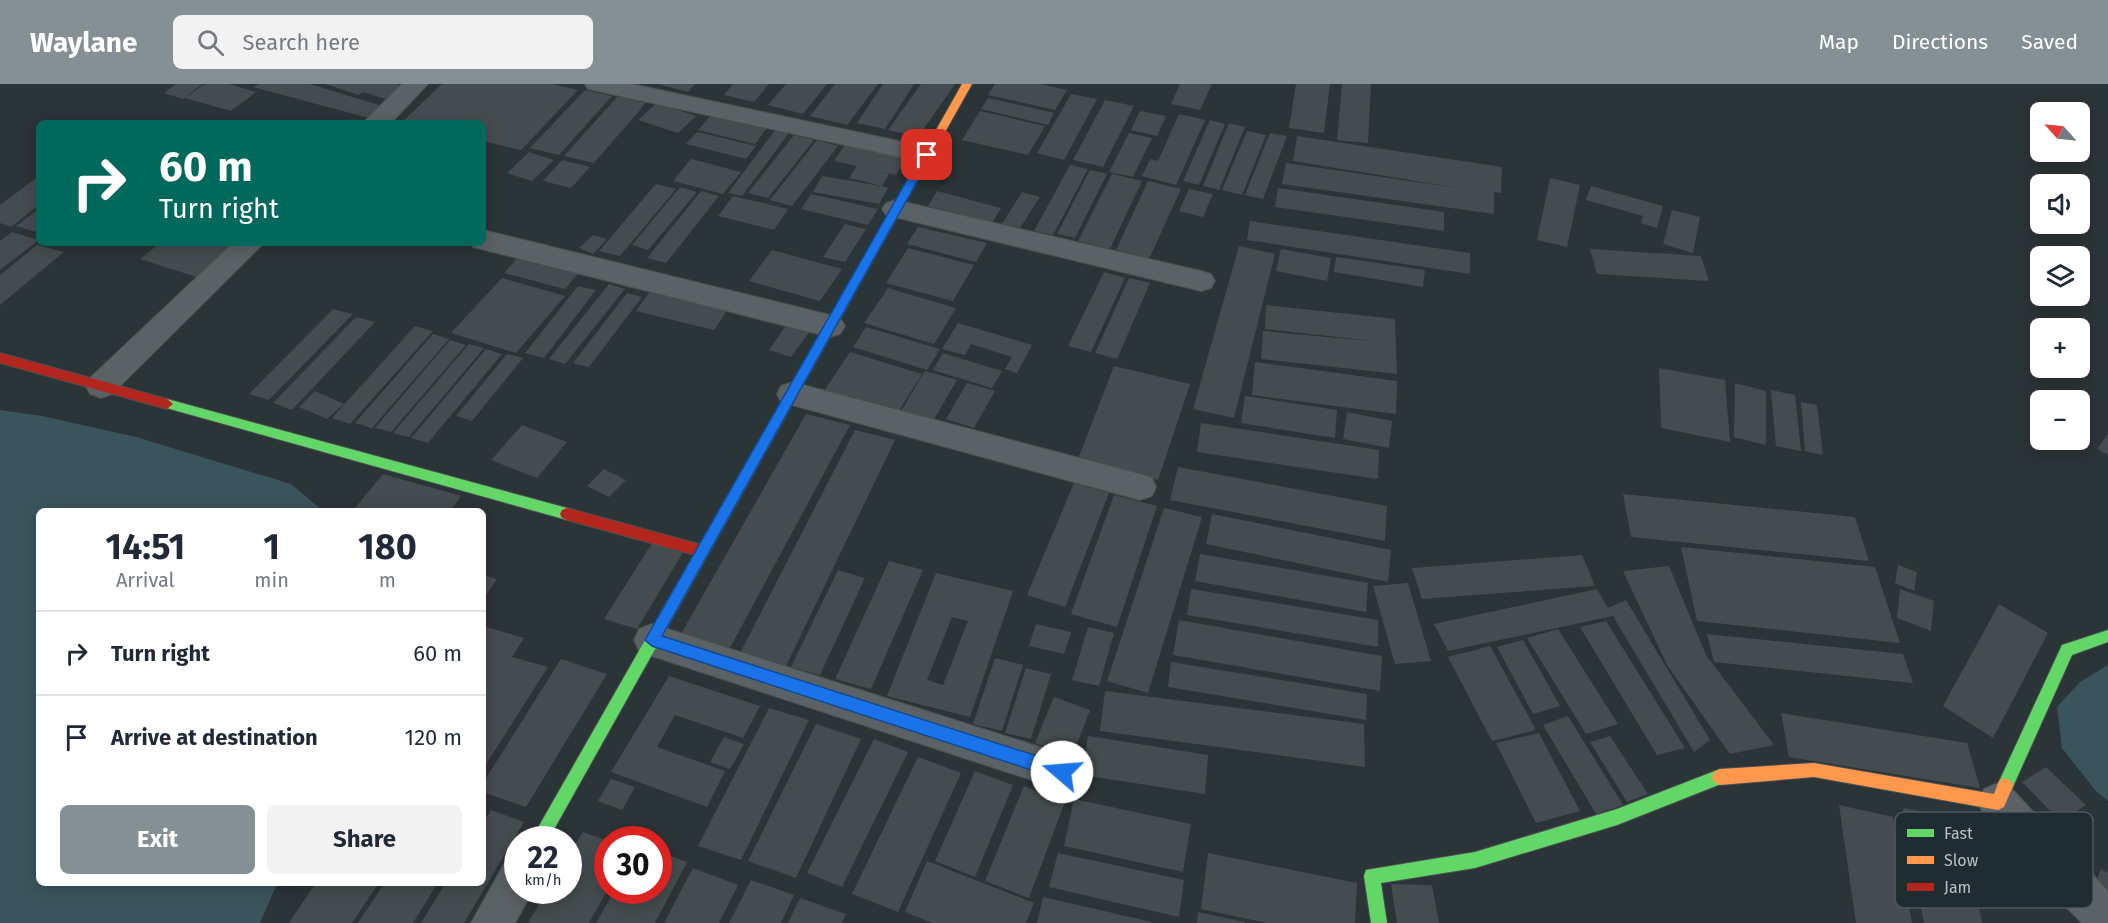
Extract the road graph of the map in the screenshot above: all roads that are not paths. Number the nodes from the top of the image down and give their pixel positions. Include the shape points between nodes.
1 (416, 84) edge
2 (597, 84) edge
3 (967, 84) edge
4 (379, 120) edge
5 (927, 155) junction
6 (896, 209) junction
7 (486, 241) edge
8 (247, 246) edge
9 (1201, 281) dead end
10 (830, 326) junction
11 (0, 358) edge
12 (101, 386) junction
13 (792, 394) junction
14 (1140, 487) dead end
15 (702, 551) junction
16 (2108, 636) edge
17 (652, 640) junction
18 (1062, 772) dead end
19 (1998, 802) junction
20 (2007, 812) edge
21 (547, 826) edge
22 (504, 902) edge
23 (2093, 905) edge
24 (2108, 920) edge
25 (492, 923) edge
26 (1379, 923) edge

1 - 4 street
2 - 5 street
3 - 5 street
5 - 6 street
6 - 9 street
6 - 10 street
7 - 10 street
8 - 12 street
10 - 13 street
11 - 12 street
12 - 15 street
13 - 14 street
13 - 15 street
15 - 17 street
16 - 19 street via 2067,650
17 - 18 street
17 - 21 street
19 - 20 street
19 - 26 street via 1814,770 1713,778 1617,817 1475,860 1372,876
22 - 25 street
23 - 24 street

